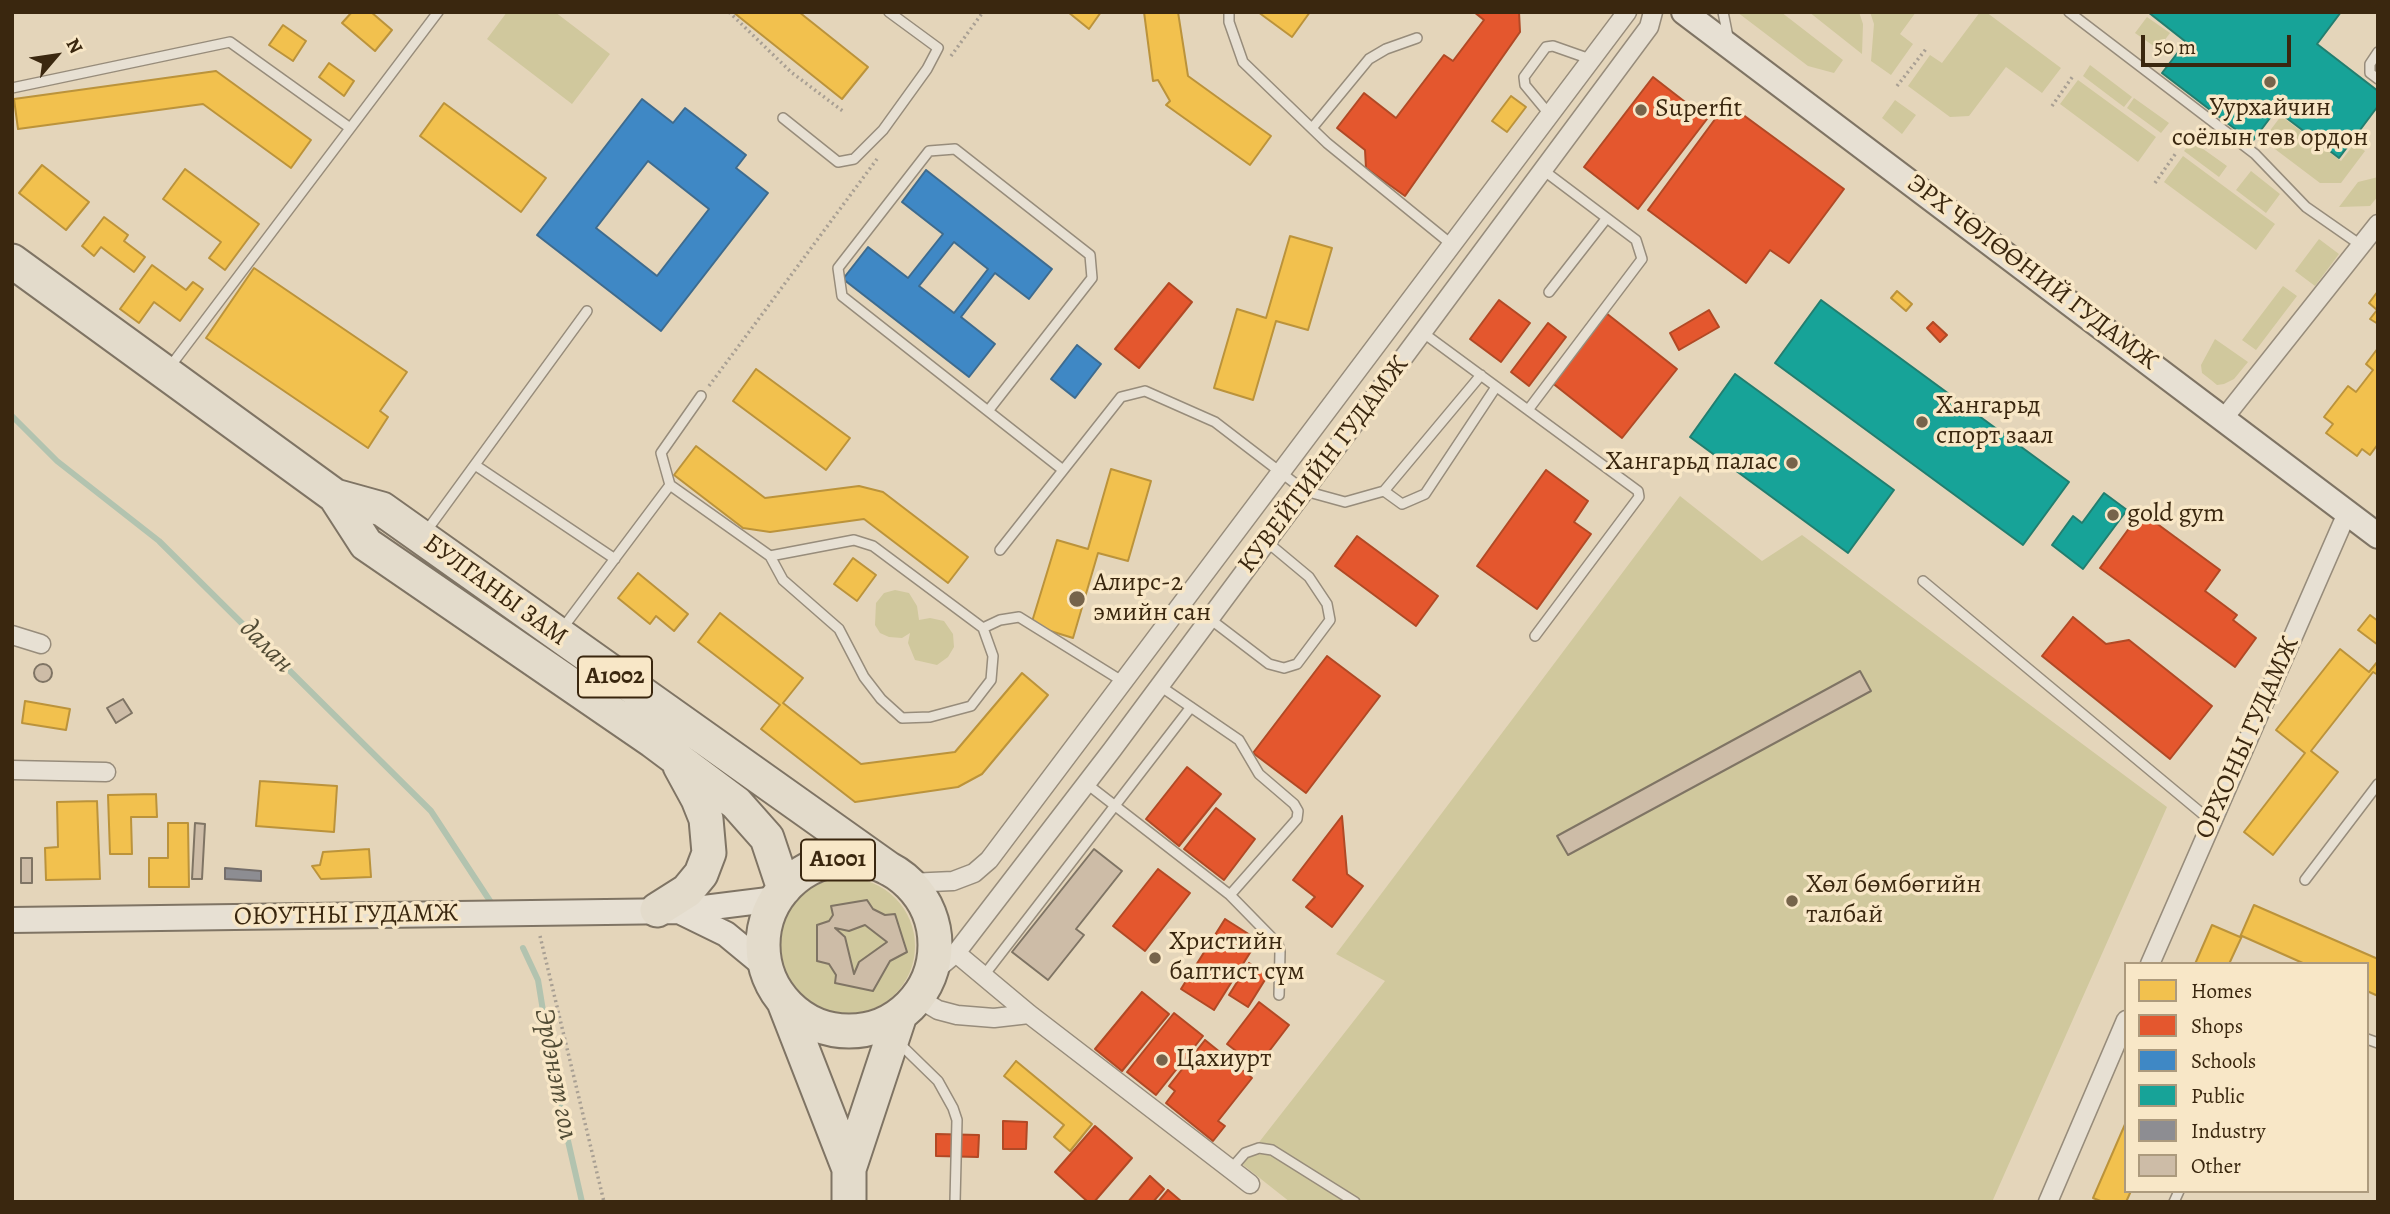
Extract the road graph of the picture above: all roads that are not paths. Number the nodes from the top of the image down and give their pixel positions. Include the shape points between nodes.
1 (438, 12) edge
2 (889, 12) edge
3 (1228, 12) edge
4 (1627, 12) edge
5 (1653, 12) edge
6 (1684, 12) edge
7 (1723, 12) edge
8 (2069, 12) edge
9 (1417, 38) dead end
10 (1729, 46) junction
11 (2378, 52) edge
12 (1590, 59) junction
13 (2378, 79) edge
14 (12, 88) edge
15 (1549, 114) junction
16 (783, 118) dead end
17 (1313, 127) junction
18 (349, 128) junction
19 (1543, 170) junction
20 (1606, 219) junction
21 (2378, 225) edge
22 (1451, 244) junction
23 (2362, 246) junction
24 (12, 261) edge
25 (1549, 292) dead end
26 (587, 311) dead end
27 (1422, 332) junction
28 (166, 371) junction
29 (1480, 375) junction
30 (1496, 387) junction
31 (701, 396) road end
32 (1528, 410) junction
33 (988, 411) junction
34 (2224, 418) junction
35 (475, 466) junction
36 (1063, 470) junction
37 (1278, 472) junction
38 (670, 485) junction
39 (1305, 491) junction
40 (1384, 491) junction
41 (335, 496) junction
42 (2347, 513) junction
43 (2378, 536) edge
44 (422, 538) junction
45 (1266, 542) junction
46 (1000, 550) dead end
47 (770, 556) junction
48 (615, 559) junction
49 (1923, 581) dead end
50 (1210, 619) junction
51 (983, 628) junction
52 (12, 635) edge
53 (556, 636) junction
54 (1535, 636) dead end
55 (41, 644) dead end
56 (1122, 681) junction
57 (1160, 686) junction
58 (1191, 706) junction
59 (673, 756) junction
60 (12, 770) edge
61 (106, 772) dead end
62 (1087, 784) junction
63 (2378, 784) edge
64 (1113, 804) junction
65 (2211, 821) junction
66 (899, 876) junction
67 (2305, 880) dead end
68 (780, 894) junction
69 (1230, 895) junction
70 (669, 911) junction
71 (12, 920) edge
72 (956, 953) junction
73 (2151, 962) edge
74 (766, 967) junction
75 (985, 974) junction
76 (1279, 995) dead end
77 (783, 1001) junction
78 (910, 1006) junction
79 (1029, 1014) junction
80 (2124, 1025) edge
81 (849, 1169) junction
82 (1231, 1169) junction
83 (1250, 1184) dead end
84 (849, 1202) edge
85 (956, 1202) edge
86 (1355, 1202) edge
87 (2048, 1202) edge

1 - 18 lane
2 - 16 lane via 938,48 891,120 854,159 838,162
3 - 17 lane via 1243,62
4 - 12 street, КУВЕЙТИЙН ГУДАМЖ
5 - 19 street, КУВЕЙТИЙН ГУДАМЖ via 1649,27
6 - 10 main road, ЭРХ ЧӨЛӨӨНИЙ ГУДАМЖ
7 - 10 lane
8 - 23 lane via 2255,154 2306,208
9 - 17 lane via 1369,59
10 - 34 main road, ЭРХ ЧӨЛӨӨНИЙ ГУДАМЖ
11 - 13 lane via 2370,64 2370,74
12 - 15 street, КУВЕЙТИЙН ГУДАМЖ
12 - 15 lane via 1546,47 1524,77 1525,85
14 - 18 lane via 230,42
15 - 22 street, КУВЕЙТИЙН ГУДАМЖ
17 - 22 lane via 1327,144
18 - 28 lane
19 - 20 lane
19 - 27 street, КУВЕЙТИЙН ГУДАМЖ
20 - 25 lane
20 - 32 lane via 1636,240 1642,259
21 - 23 street
22 - 37 street, КУВЕЙТИЙН ГУДАМЖ
23 - 34 street
24 - 28 highway, БУЛГАНЫ ЗАМ / A1002
26 - 35 lane
27 - 29 lane
27 - 39 street, КУВЕЙТИЙН ГУДАМЖ
28 - 41 highway, БУЛГАНЫ ЗАМ / A1002
29 - 30 lane
29 - 40 lane
30 - 32 lane
30 - 40 lane via 1425,494 1402,503
31 - 38 lane via 661,453
32 - 54 lane via 1638,491 1639,497
33 - 33 lane via 1092,278 1090,255 956,149 929,151 838,268 842,296
33 - 36 lane
34 - 42 main road, ЭРХ ЧӨЛӨӨНИЙ ГУДАМЖ
35 - 44 lane
35 - 48 lane
36 - 37 lane via 1121,397 1145,391 1215,422
36 - 46 lane
37 - 39 lane
37 - 56 street, КУВЕЙТИЙН ГУДАМЖ
38 - 47 lane
38 - 48 lane
39 - 40 lane via 1345,502
39 - 45 street, КУВЕЙТИЙН ГУДАМЖ
41 - 44 highway, БУЛГАНЫ ЗАМ / A1002 via 382,509
41 - 59 highway, БУЛГАНЫ ЗАМ / A1002 via 366,544
42 - 43 main road, ЭРХ ЧӨЛӨӨНИЙ ГУДАМЖ
42 - 65 street, ОРХОНЫ ГУДАМЖ
44 - 53 highway, БУЛГАНЫ ЗАМ / A1002
45 - 50 street, КУВЕЙТИЙН ГУДАМЖ
45 - 50 lane via 1309,577 1327,604 1330,620 1297,664 1284,668 1269,664
47 - 51 lane via 853,541 873,546
47 - 51 lane via 783,580 839,629 864,677 902,718 930,717 971,706 991,680 993,656
48 - 53 lane
49 - 65 lane
50 - 57 street, КУВЕЙТИЙН ГУДАМЖ
51 - 56 lane via 1019,617
52 - 55 street
53 - 66 highway, БУЛГАНЫ ЗАМ / A1002
56 - 66 street, КУВЕЙТИЙН ГУДАМЖ via 989,860 974,873 953,881
57 - 58 lane
57 - 62 street, КУВЕЙТИЙН ГУДАМЖ
58 - 64 lane
58 - 69 lane via 1239,740 1259,774 1298,811 1297,819
59 - 68 highway, БУЛГАНЫ ЗАМ / A1002 via 753,819 767,838
59 - 70 highway via 706,820 709,853 701,874
60 - 61 street
62 - 64 lane
62 - 72 street, КУВЕЙТИЙН ГУДАМЖ
63 - 67 lane
64 - 69 lane
64 - 75 lane
65 - 73 street, ОРХОНЫ ГУДАМЖ
66 - 68 highway, A1001 via 868,861 845,859 802,873
66 - 78 highway, A1001 via 924,903 933,926 935,951
68 - 70 main road, ОЮУТНЫ ГУДАМЖ
68 - 74 highway, A1001 via 767,920 763,943
69 - 76 lane via 1278,944
70 - 71 main road, ОЮУТНЫ ГУДАМЖ
70 - 74 main road via 726,934
72 - 75 street
72 - 78 street, КУВЕЙТИЙН ГУДАМЖ
74 - 77 highway, A1001
75 - 79 street
77 - 78 highway, A1001 via 799,1016 839,1031 881,1026
77 - 81 highway, A1001
78 - 79 street via 957,1016
78 - 81 highway, A1001
78 - 85 lane via 957,1120
79 - 82 street
80 - 87 street
81 - 84 highway, A1001
82 - 83 street
82 - 86 lane via 1245,1153 1272,1150

